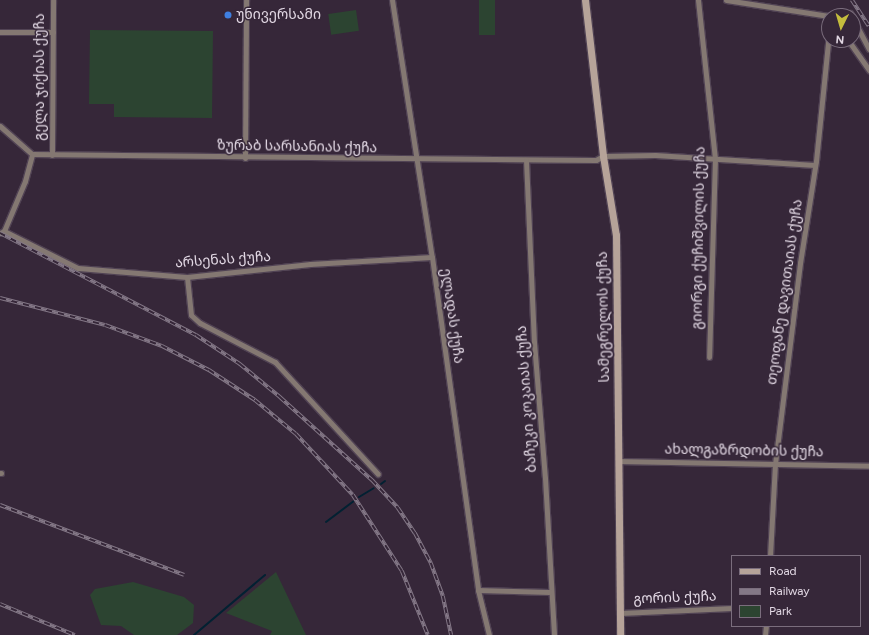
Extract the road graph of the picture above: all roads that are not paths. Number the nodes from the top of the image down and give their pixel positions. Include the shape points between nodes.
1 (53, 0) edge
2 (246, 0) edge
3 (392, 0) edge
4 (585, 0) edge
5 (698, 0) edge
6 (726, 0) edge
7 (821, 15) edge
8 (0, 32) edge
9 (53, 32) junction
10 (861, 34) edge
11 (827, 48) edge
12 (854, 48) edge
13 (869, 48) edge
14 (869, 70) edge
15 (0, 126) edge
16 (32, 154) junction
17 (52, 155) junction
18 (603, 156) junction
19 (245, 158) junction
20 (715, 158) junction
21 (418, 160) junction
22 (526, 160) junction
23 (815, 165) junction
24 (2, 232) edge
25 (432, 257) junction
26 (187, 277) junction
27 (709, 357) dead end
28 (619, 461) junction
29 (775, 464) junction
30 (869, 466) edge
31 (378, 474) dead end
32 (770, 555) edge
33 (478, 590) junction
34 (549, 592) junction
35 (731, 608) edge
36 (620, 613) junction
37 (489, 635) edge
38 (554, 635) edge
39 (620, 635) edge

1 - 9 street, გელა ჯიქიას ქუჩა
2 - 19 street
3 - 21 street, ელადას ქუჩა
4 - 18 main road, სამეგრელოს ქუჩა
5 - 20 street, გიორგი ქუჩიშვილის ქუჩა
6 - 7 street
8 - 9 street
9 - 17 street, გელა ჯიქიას ქუჩა
10 - 13 street
11 - 23 street, თეოფანე დავითაიას ქუჩა
12 - 14 street
15 - 16 street
16 - 17 street, ზურაბ სარსანიას ქუჩა
16 - 24 street via 25,181
17 - 19 street, ზურაბ სარსანიას ქუჩა
18 - 20 street, ზურაბ სარსანიას ქუჩა
18 - 22 street, ზურაბ სარსანიას ქუჩა via 596,160
18 - 28 main road, სამეგრელოს ქუჩა via 616,234
19 - 21 street, ზურაბ სარსანიას ქუჩა
20 - 23 street, ზურაბ სარსანიას ქუჩა
20 - 27 street, გიორგი ქუჩიშვილის ქუჩა
21 - 22 street, ზურაბ სარსანიას ქუჩა
21 - 25 street, ელადას ქუჩა
22 - 34 street, ბაჩუკი კოკაიას ქუჩა via 534,342 545,478
23 - 29 street, თეოფანე დავითაიას ქუჩა via 794,306
24 - 26 street, არსენას ქუჩა via 78,268
25 - 26 street, არსენას ქუჩა via 310,264
25 - 33 street, ელადას ქუჩა
26 - 31 street via 191,315 200,323 275,362
28 - 29 street, ახალგაზრდობის ქუჩა
28 - 36 main road, სამეგრელოს ქუჩა
29 - 30 street, ახალგაზრდობის ქუჩა
29 - 32 street, თეოფანე დავითაიას ქუჩა
33 - 34 street
33 - 37 street, ელადას ქუჩა
34 - 38 street, ბაჩუკი კოკაიას ქუჩა
35 - 36 street, გორის ქუჩა
36 - 39 main road, სამეგრელოს ქუჩა

